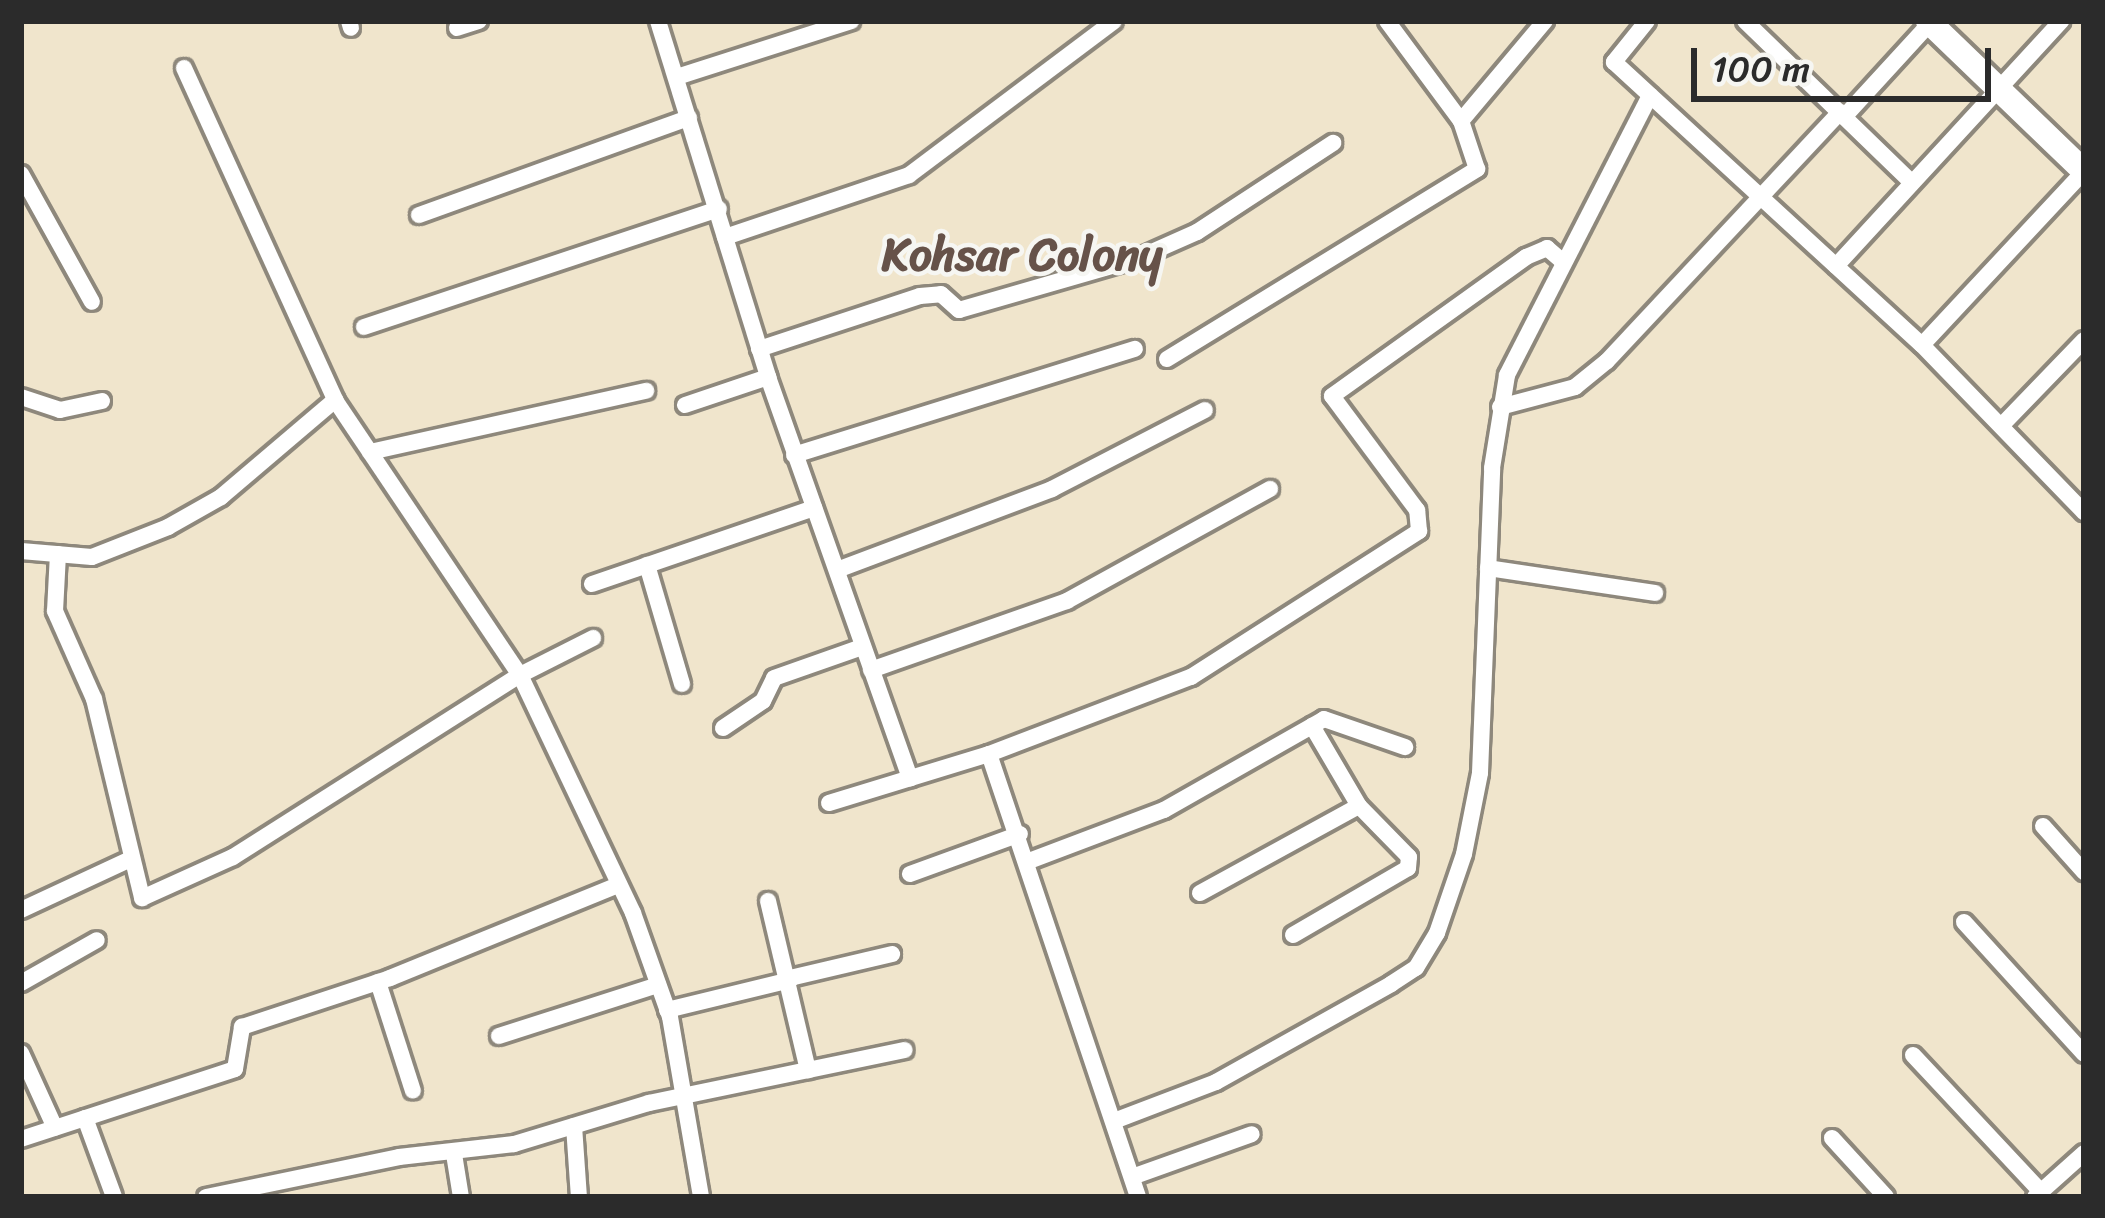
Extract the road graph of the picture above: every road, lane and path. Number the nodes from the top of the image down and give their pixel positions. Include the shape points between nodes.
1 (479, 21) edge
2 (658, 21) edge
3 (851, 21) edge
4 (1114, 21) edge
5 (1387, 21) edge
6 (1545, 21) edge
7 (1648, 21) edge
8 (1745, 21) edge
9 (2061, 21) edge
10 (1929, 22) edge
11 (457, 28) dead end
12 (184, 68) dead end
13 (677, 77) junction
14 (1998, 90) junction
15 (1650, 95) junction
16 (1842, 115) junction
17 (689, 118) junction
18 (1461, 122) junction
19 (1333, 142) dead end
20 (2084, 171) edge
21 (21, 174) edge
22 (1910, 181) junction
23 (1761, 196) junction
24 (719, 209) junction
25 (419, 215) dead end
26 (725, 237) junction
27 (1561, 260) junction
28 (1836, 266) junction
29 (92, 302) dead end
30 (364, 327) dead end
31 (2084, 340) edge
32 (1922, 345) junction
33 (1135, 349) dead end
34 (759, 350) junction
35 (1167, 359) dead end
36 (768, 377) junction
37 (646, 391) dead end
38 (21, 397) edge
39 (335, 400) junction
40 (102, 401) dead end
41 (685, 405) dead end
42 (1500, 407) junction
43 (1204, 410) dead end
44 (2002, 425) junction
45 (370, 452) junction
46 (794, 455) junction
47 (1270, 489) dead end
48 (814, 508) junction
49 (2084, 512) edge
50 (21, 550) edge
51 (58, 554) junction
52 (647, 565) junction
53 (1488, 568) junction
54 (837, 570) junction
55 (592, 584) dead end
56 (1655, 593) dead end
57 (593, 638) dead end
58 (862, 647) junction
59 (871, 670) junction
60 (520, 675) junction
61 (682, 684) dead end
62 (1312, 726) junction
63 (723, 728) dead end
64 (1406, 747) dead end
65 (989, 754) junction
66 (910, 779) junction
67 (829, 803) dead end
68 (1359, 806) junction
69 (2042, 826) dead end
70 (1020, 834) junction
71 (128, 860) junction
72 (1028, 861) junction
73 (2084, 872) edge
74 (910, 874) dead end
75 (616, 886) junction
76 (1200, 893) dead end
77 (768, 901) dead end
78 (21, 910) edge
79 (1964, 922) dead end
80 (1293, 934) dead end
81 (97, 940) dead end
82 (892, 954) dead end
83 (790, 979) junction
84 (378, 982) junction
85 (21, 983) edge
86 (658, 985) junction
87 (668, 1010) junction
88 (499, 1036) dead end
89 (905, 1049) dead end
90 (21, 1053) edge
91 (2084, 1054) edge
92 (1913, 1055) dead end
93 (808, 1070) junction
94 (413, 1091) dead end
95 (680, 1097) junction
96 (85, 1118) junction
97 (1114, 1121) junction
98 (574, 1126) junction
99 (55, 1128) junction
100 (1252, 1134) dead end
101 (1832, 1138) dead end
102 (21, 1139) edge
103 (454, 1154) junction
104 (2084, 1154) edge
105 (1132, 1177) junction
106 (2038, 1194) edge
107 (114, 1197) edge
108 (206, 1197) edge
109 (461, 1197) edge
110 (579, 1197) edge
111 (701, 1197) edge
112 (1138, 1197) edge
113 (1886, 1197) edge

1 - 11 street
2 - 13 street
3 - 13 street
4 - 26 street via 909,175
5 - 18 street
6 - 18 street
7 - 15 street via 1614,62
8 - 16 street
9 - 14 street
10 - 14 street
10 - 16 street
12 - 39 street
13 - 17 street
14 - 20 street
14 - 22 street
15 - 23 street
15 - 27 street
16 - 22 street
16 - 23 street
17 - 24 street
17 - 25 street
18 - 35 street via 1477,169
19 - 34 street via 1197,232 1136,260 959,310 941,294 920,296
20 - 32 street
21 - 29 street
22 - 28 street
23 - 28 street
23 - 42 street via 1575,388
24 - 26 street
24 - 30 street
26 - 34 street
27 - 42 street
27 - 65 street via 1547,248 1526,257 1332,396 1418,509 1419,531 1191,676
28 - 32 street
31 - 44 street
32 - 44 street
33 - 46 street
34 - 36 street
36 - 41 street
36 - 46 street
37 - 45 street
38 - 40 street via 60,410
39 - 45 street
39 - 51 street via 204,507 105,554
42 - 53 street
43 - 54 street via 1052,489
44 - 49 street
45 - 60 street
46 - 48 street
47 - 59 street via 1067,601
48 - 52 street
48 - 54 street
50 - 51 street
51 - 71 street via 55,611 94,699
52 - 55 street
52 - 61 street
53 - 56 street
53 - 97 street via 1476,793 1458,874 1416,968 1216,1082
54 - 58 street
57 - 60 street
58 - 59 street
58 - 63 street via 774,678 763,700
59 - 66 street
60 - 71 street via 233,856 142,898
60 - 75 street
62 - 64 street via 1324,719
62 - 68 street
62 - 72 street via 1126,828
65 - 66 street
65 - 70 street
66 - 67 street
68 - 76 street
68 - 80 street via 1409,857 1408,868
69 - 73 street
70 - 72 street
70 - 74 street
71 - 78 street
72 - 97 street
75 - 84 street
75 - 86 street
77 - 83 street
79 - 91 street
81 - 85 street
82 - 83 street
83 - 87 street
83 - 93 street
84 - 94 street
84 - 96 street via 242,1028 235,1069
86 - 87 street
86 - 88 street
87 - 95 street
89 - 93 street
90 - 99 street
92 - 106 street
93 - 95 street
95 - 98 street
95 - 111 street
96 - 99 street
96 - 107 street
97 - 105 street
98 - 103 street
98 - 110 street
99 - 102 street
100 - 105 street
101 - 113 street
103 - 108 street via 399,1157
103 - 109 street
104 - 106 street
105 - 112 street

